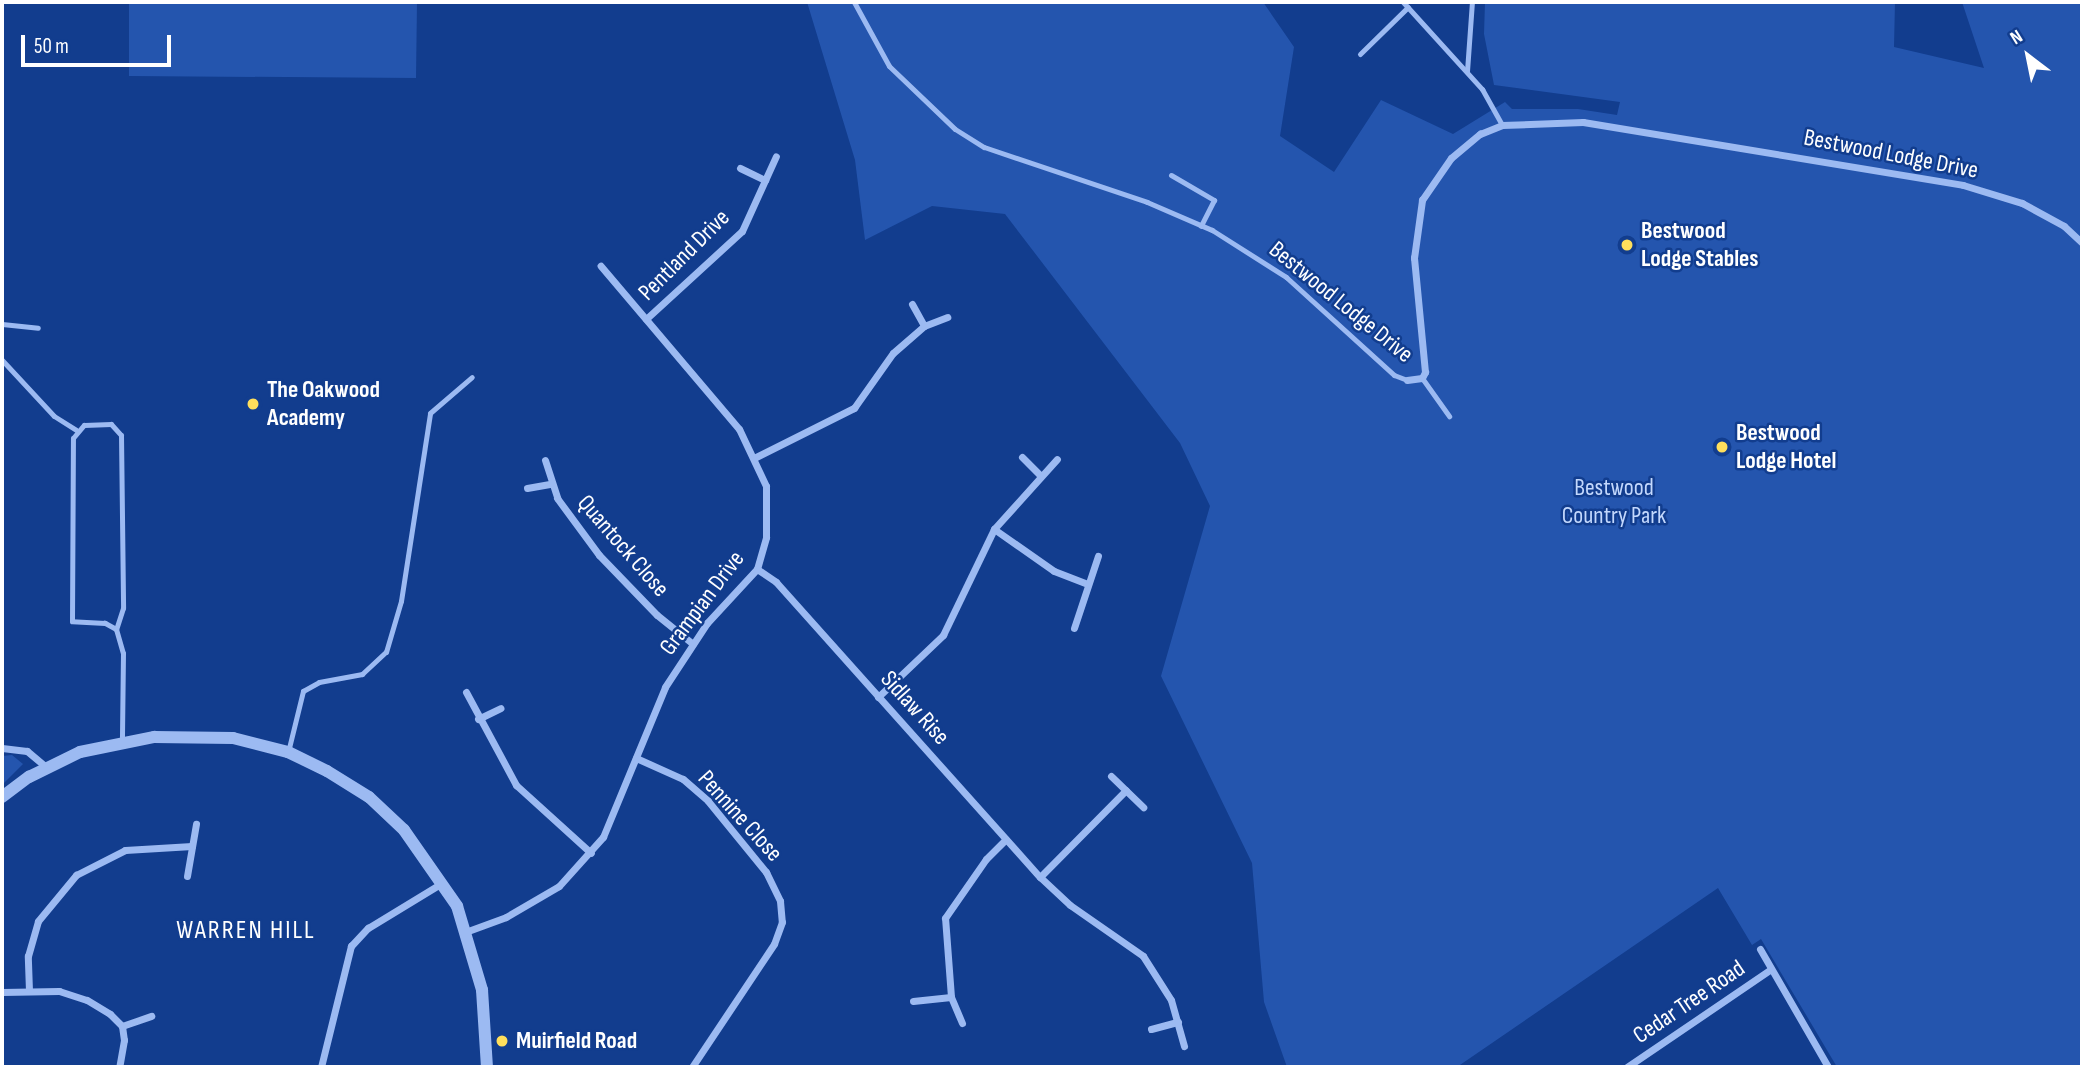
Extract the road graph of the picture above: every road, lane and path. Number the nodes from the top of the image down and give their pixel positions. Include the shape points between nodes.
1 (854, 2) edge
2 (1472, 2) edge
3 (1405, 4) edge
4 (1360, 54) dead end
5 (1467, 71) junction
6 (1502, 125) junction
7 (776, 156) dead end
8 (740, 169) dead end
9 (1171, 175) dead end
10 (765, 180) junction
11 (1201, 226) junction
12 (2082, 243) edge
13 (601, 266) dead end
14 (912, 304) dead end
15 (947, 317) dead end
16 (646, 319) junction
17 (2, 324) edge
18 (924, 326) junction
19 (38, 328) dead end
20 (2, 360) edge
21 (472, 377) dead end
22 (1422, 378) junction
23 (1407, 380) joint
24 (1449, 416) dead end
25 (76, 430) junction
26 (756, 457) junction
27 (1022, 457) dead end
28 (1057, 459) dead end
29 (545, 460) dead end
30 (1040, 475) junction
31 (550, 484) junction
32 (527, 488) dead end
33 (994, 529) junction
34 (1098, 556) dead end
35 (757, 569) junction
36 (1088, 584) junction
37 (1074, 628) dead end
38 (116, 629) junction
39 (692, 643) junction
40 (466, 692) dead end
41 (878, 696) junction
42 (501, 708) dead end
43 (478, 719) junction
44 (122, 741) junction
45 (2, 748) edge
46 (288, 752) junction
47 (636, 758) junction
48 (46, 767) junction
49 (1111, 776) dead end
50 (1126, 790) junction
51 (2, 797) edge
52 (1143, 807) dead end
53 (196, 824) dead end
54 (1006, 839) junction
55 (192, 846) junction
56 (591, 853) junction
57 (187, 876) dead end
58 (1040, 877) junction
59 (443, 882) junction
60 (468, 932) junction
61 (1760, 949) dead end
62 (1772, 969) junction
63 (29, 991) junction
64 (2, 992) edge
65 (951, 997) junction
66 (913, 1001) dead end
67 (151, 1016) dead end
68 (1178, 1022) junction
69 (962, 1023) dead end
70 (122, 1026) junction
71 (1151, 1029) dead end
72 (1184, 1046) dead end
73 (119, 1067) edge
74 (321, 1067) edge
75 (487, 1067) edge
76 (692, 1067) edge
77 (1627, 1067) edge
78 (1828, 1067) edge

1 - 11 lane, Bestwood Lodge Drive via 889,66 955,129 984,147 1147,202
2 - 5 lane
3 - 4 lane
3 - 5 lane
5 - 6 lane
6 - 12 street, Bestwood Lodge Drive via 1555,120 1609,125 1963,185 2022,203 2064,226
6 - 22 street, Bestwood Lodge Drive via 1480,134 1451,159 1423,200 1414,258 1425,356
7 - 10 street, Pentland Drive
8 - 10 street
9 - 11 lane via 1214,200
10 - 16 street, Pentland Drive via 742,231
11 - 23 lane, Bestwood Lodge Drive via 1286,277 1394,375
13 - 16 street, Grampian Drive
14 - 18 street
15 - 18 street
16 - 26 street, Grampian Drive via 725,410
17 - 19 lane
18 - 26 street via 892,353 854,408
20 - 25 lane via 54,415
21 - 46 lane via 430,413 401,601 386,652 362,674 319,681 303,691
22 - 23 street, Bestwood Lodge Drive
22 - 24 lane
25 - 38 lane via 72,621 105,623
25 - 38 lane via 84,425 111,424 121,435 122,608
26 - 35 street, Grampian Drive via 769,504
27 - 30 street
28 - 30 street
29 - 31 street, Quantock Close
30 - 33 street
31 - 32 street
31 - 39 street, Quantock Close via 599,555 657,615
33 - 36 street via 1054,571
33 - 41 street via 943,635
34 - 36 street
35 - 39 street, Grampian Drive
35 - 41 street, Sidlaw Rise via 776,582
36 - 37 street
38 - 44 lane via 122,653
39 - 47 street, Grampian Drive via 665,687
40 - 43 street
41 - 54 street, Sidlaw Rise
42 - 43 street
43 - 56 street via 516,785
44 - 46 street via 208,736
44 - 48 street
45 - 48 street via 27,751
46 - 59 street via 369,797 404,830
47 - 56 street, Grampian Drive via 615,817
47 - 76 street, Pennine Close via 683,779 708,801 772,880 781,912 775,944
48 - 51 street
49 - 50 street
50 - 52 street
50 - 58 street
53 - 55 street
54 - 58 street, Sidlaw Rise
54 - 65 street via 944,918
55 - 57 street
55 - 63 street via 125,850 93,864 69,882 49,903 32,937
56 - 60 street, Grampian Drive via 541,898
58 - 68 street, Sidlaw Rise via 1070,905 1143,956 1163,984
59 - 60 street
59 - 74 street via 368,928 351,946
60 - 75 street via 482,990
61 - 62 street, Cedar Tree Road
62 - 77 street, Cedar Tree Road
62 - 78 street, Cedar Tree Road
63 - 64 street
63 - 70 street via 59,991 87,1000
65 - 66 street
65 - 69 street
67 - 70 street
68 - 71 street
68 - 72 street, Sidlaw Rise
70 - 73 street

